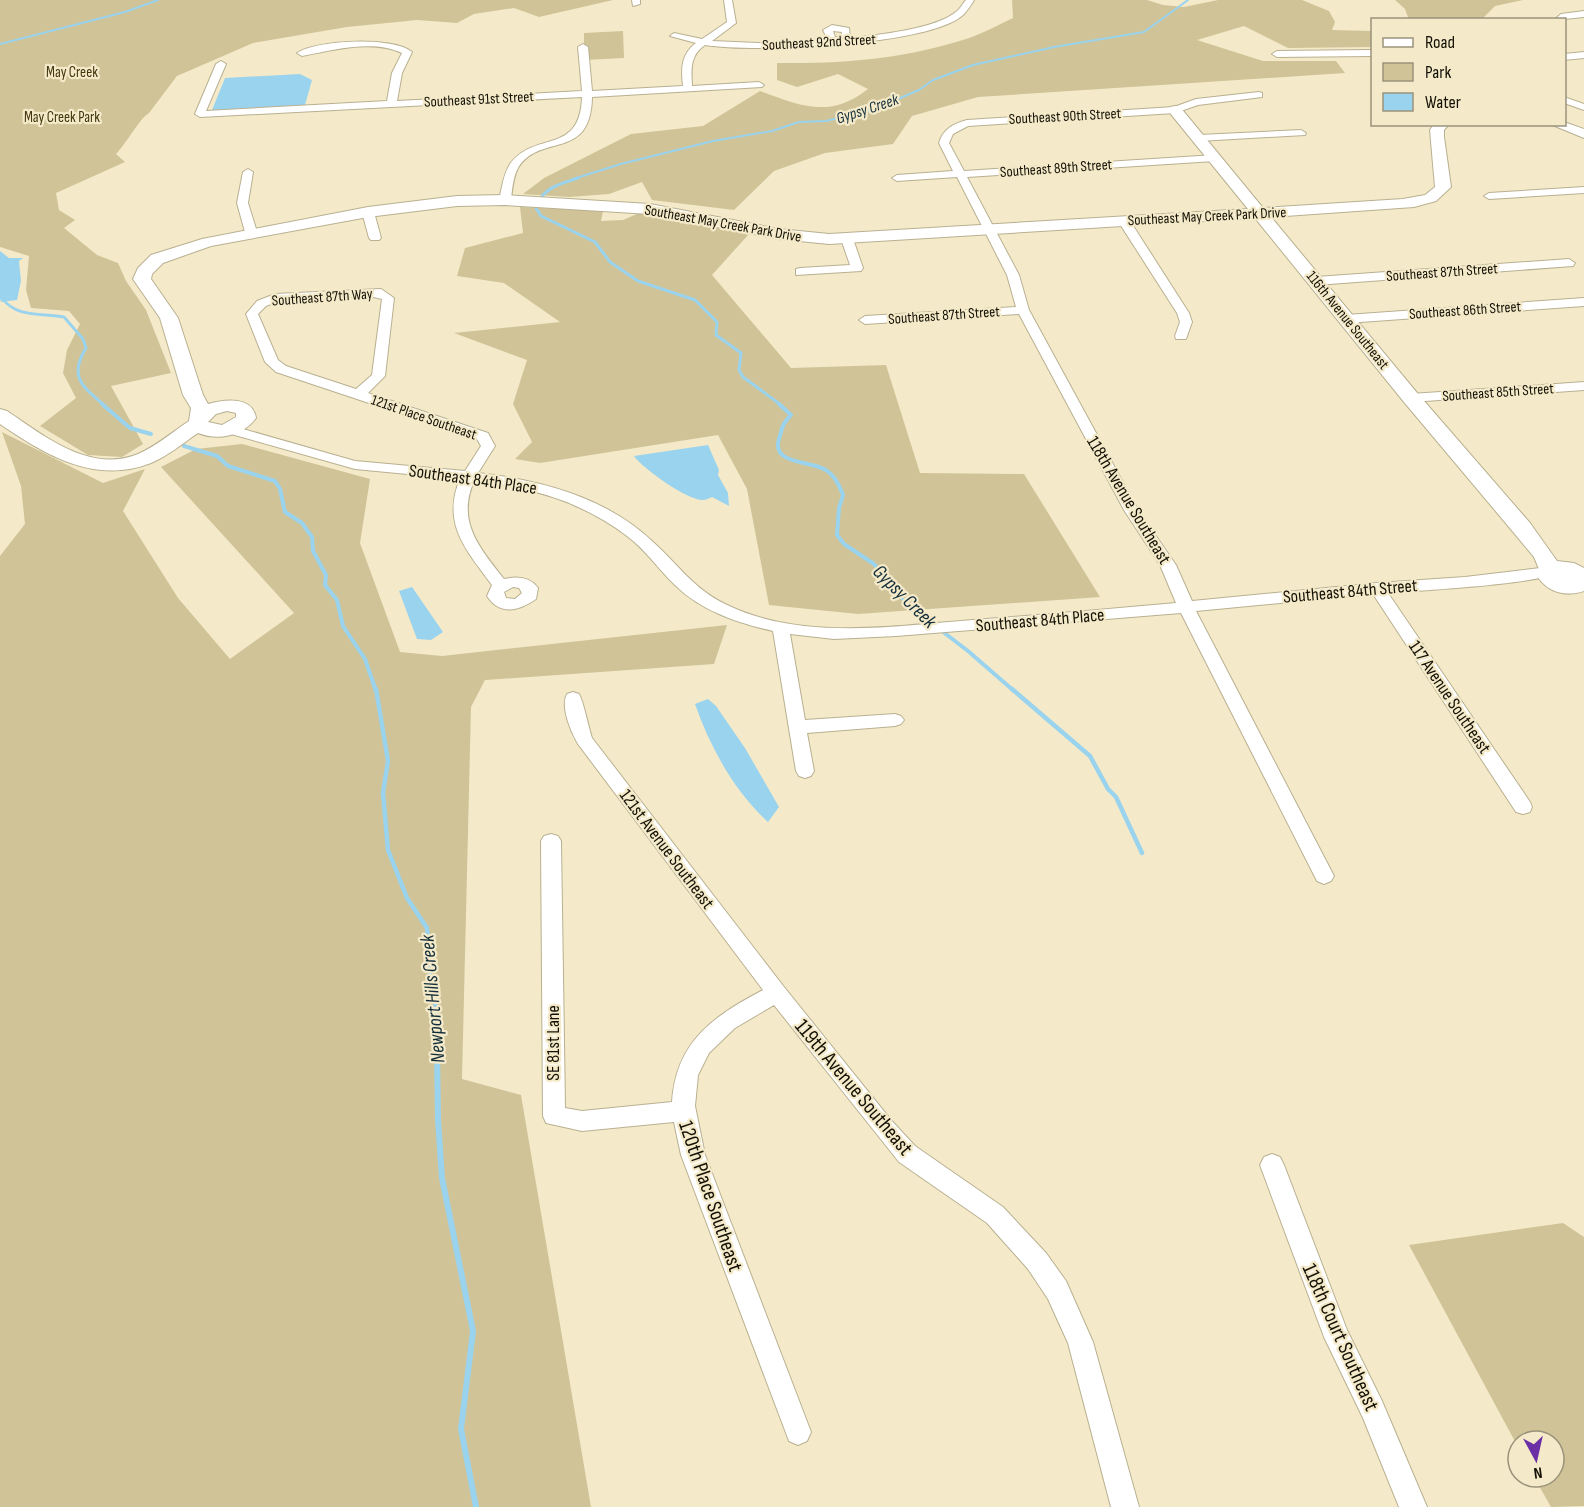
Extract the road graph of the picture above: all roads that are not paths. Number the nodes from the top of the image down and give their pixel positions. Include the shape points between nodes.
1 (728, 0) edge
2 (970, 0) edge
3 (1584, 14) edge
4 (1561, 18) edge
5 (674, 36) dead end
6 (704, 42) junction
7 (583, 47) dead end
8 (302, 53) dead end
9 (1371, 53) edge
10 (1277, 54) dead end
11 (221, 64) dead end
12 (759, 85) dead end
13 (688, 89) junction
14 (586, 94) junction
15 (1259, 95) dead end
16 (1566, 101) edge
17 (392, 104) junction
18 (1584, 107) edge
19 (1175, 110) junction
20 (1566, 124) edge
21 (956, 126) joint
22 (1440, 126) edge
23 (1562, 126) edge
24 (1584, 129) edge
25 (1301, 133) dead end
26 (1584, 134) edge
27 (1198, 138) junction
28 (1215, 158) junction
29 (249, 172) dead end
30 (959, 174) junction
31 (897, 178) dead end
32 (1584, 190) edge
33 (1489, 196) dead end
34 (505, 200) junction
35 (368, 213) junction
36 (1261, 213) junction
37 (1124, 222) junction
38 (988, 230) junction
39 (251, 232) junction
40 (375, 238) dead end
41 (847, 239) junction
42 (1569, 263) dead end
43 (800, 272) dead end
44 (1316, 281) junction
45 (263, 301) joint
46 (1584, 302) edge
47 (1023, 310) junction
48 (1346, 319) junction
49 (865, 320) dead end
50 (1181, 336) dead end
51 (1584, 386) edge
52 (191, 388) junction
53 (358, 394) junction
54 (1411, 398) junction
55 (228, 405) junction
56 (0, 416) edge
57 (217, 423) junction
58 (469, 475) junction
59 (1569, 579) edge
60 (501, 586) dead end
61 (1377, 588) junction
62 (1186, 607) junction
63 (1584, 607) edge
64 (781, 629) junction
65 (573, 698) dead end
66 (895, 720) dead end
67 (798, 728) junction
68 (805, 771) dead end
69 (1523, 807) dead end
70 (551, 841) dead end
71 (1324, 876) dead end
72 (777, 993) junction
73 (683, 1111) junction
74 (1272, 1165) dead end
75 (798, 1432) dead end
76 (1125, 1507) edge
77 (1413, 1507) edge

1 - 6 street via 732,23
2 - 6 street, Southeast 92nd Street via 962,14 892,36 751,46
3 - 4 street
5 - 6 street, Southeast 92nd Street
6 - 13 street via 687,57
7 - 14 street
8 - 17 street via 362,45 402,49 407,52 397,73
9 - 10 street
11 - 17 street, Southeast 91st Street via 200,114
12 - 13 street, Southeast 91st Street
13 - 14 street, Southeast 91st Street
14 - 17 street, Southeast 91st Street
14 - 34 street via 585,117 580,128 520,160 510,174
15 - 19 street, Southeast 90th Street via 1196,102
16 - 18 street
19 - 21 street, Southeast 90th Street
19 - 27 street, 116th Avenue Southeast
20 - 24 street
21 - 30 street, 118th Avenue Southeast via 944,143
22 - 36 street, Southeast May Creek Park Drive via 1437,137 1443,187 1427,200
23 - 26 street
25 - 27 street
27 - 28 street, 116th Avenue Southeast
28 - 30 street, Southeast 89th Street
28 - 36 street, 116th Avenue Southeast
29 - 39 street via 241,205
30 - 31 street, Southeast 89th Street
30 - 38 street, 118th Avenue Southeast
32 - 33 street
34 - 35 street, Southeast May Creek Park Drive via 446,202
34 - 41 street, Southeast May Creek Park Drive via 650,209 791,236
35 - 39 street, Southeast May Creek Park Drive
35 - 40 street
36 - 37 street, Southeast May Creek Park Drive
36 - 44 street, 116th Avenue Southeast
37 - 38 street, Southeast May Creek Park Drive
37 - 50 street via 1183,313 1186,322
38 - 41 street, Southeast May Creek Park Drive
38 - 47 street, 118th Avenue Southeast via 1013,275
39 - 52 street, Southeast May Creek Park Drive via 171,253 157,259 144,272 144,283 169,318
41 - 43 street via 857,268
42 - 44 street, Southeast 87th Street
44 - 48 street, 116th Avenue Southeast
45 - 53 street, 121st Place Southeast via 252,314 272,362 281,369
45 - 53 street, Southeast 87th Way via 381,293 388,298 378,376
46 - 48 street, Southeast 86th Street
47 - 49 street, Southeast 87th Street
47 - 62 street, 118th Avenue Southeast via 1131,510 1168,565
48 - 54 street, 116th Avenue Southeast
51 - 54 street, Southeast 85th Street
52 - 55 street
52 - 57 street, Southeast May Creek Park Drive via 201,408
53 - 58 street, 121st Place Southeast via 483,436 488,446 484,458
54 - 59 street, 116th Avenue Southeast via 1544,556
55 - 57 street via 212,408
55 - 57 street via 241,407 247,414
56 - 57 street via 88,465 120,467
57 - 58 street, Southeast 84th Place via 338,462
58 - 60 street, 121st Place Southeast via 460,501 461,527
58 - 64 street, Southeast 84th Place via 537,487 584,503 640,538 680,582 708,602 734,615
59 - 61 street, Southeast 84th Street via 1514,578
59 - 63 street, 116th Avenue Southeast
61 - 62 street, Southeast 84th Street
61 - 69 street, 117 Avenue Southeast
62 - 64 street, Southeast 84th Place via 907,631 834,634
62 - 71 street, 118th Avenue Southeast
64 - 67 street
65 - 72 street, 121st Avenue Southeast via 584,740
66 - 67 street
67 - 68 street
70 - 73 street, SE 81st Lane via 554,1116 582,1121
72 - 73 street, 120th Place Southeast via 727,1022 701,1048 687,1077
72 - 76 street, 119th Avenue Southeast via 907,1154 995,1215 1037,1261 1057,1290 1080,1342
73 - 75 street, 120th Place Southeast via 693,1155
74 - 77 street, 118th Court Southeast via 1337,1337 1373,1410

